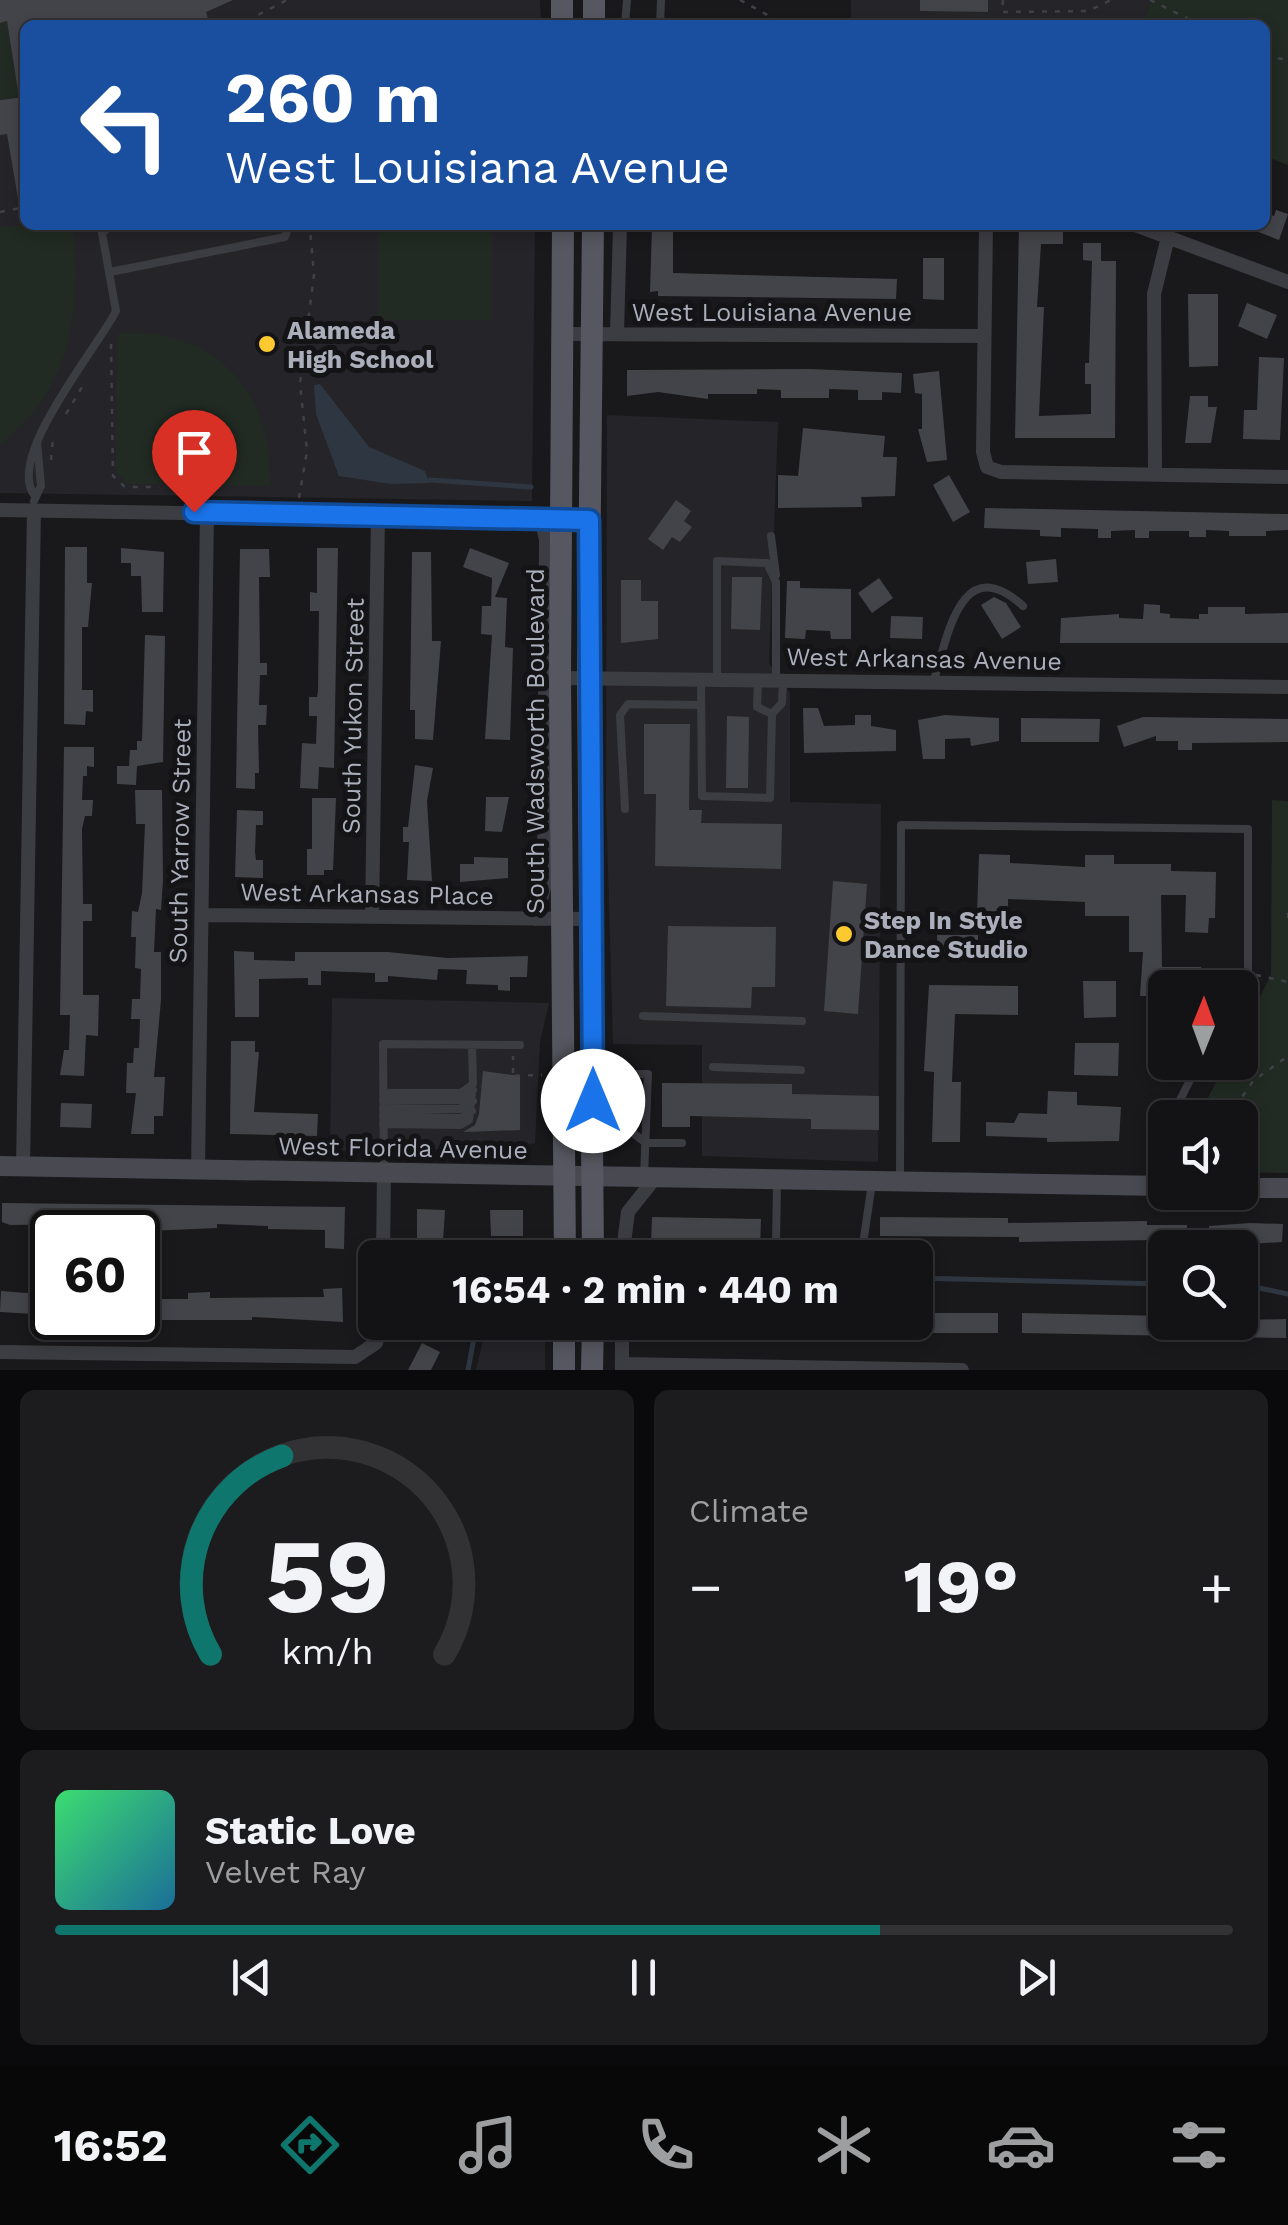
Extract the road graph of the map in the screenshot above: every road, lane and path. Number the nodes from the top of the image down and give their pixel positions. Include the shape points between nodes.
1 (286, 0) edge
2 (740, 0) edge
3 (1003, 0) edge
4 (1111, 0) edge
5 (1150, 0) edge
6 (255, 20) edge
7 (777, 20) edge
8 (1192, 20) edge
9 (105, 230) edge
10 (288, 230) edge
11 (309, 230) edge
12 (563, 230) edge
13 (592, 230) edge
14 (620, 230) edge
15 (986, 230) edge
16 (1148, 230) edge
17 (1168, 238) junction
18 (110, 272) junction
19 (1288, 282) edge
20 (562, 334) junction
21 (617, 334) junction
22 (592, 335) junction
23 (982, 336) junction
24 (106, 349) dead end
25 (85, 382) dead end
26 (64, 416) dead end
27 (54, 432) dead end
28 (36, 440) junction
29 (51, 470) dead end
30 (1156, 475) junction
31 (1288, 478) edge
32 (159, 487) dead end
33 (298, 500) dead end
34 (34, 503) junction
35 (0, 510) edge
36 (207, 512) junction
37 (378, 515) junction
38 (551, 519) junction
39 (589, 520) junction
40 (771, 536) dead end
41 (776, 582) junction
42 (1022, 606) dead end
43 (560, 678) junction
44 (588, 678) junction
45 (709, 679) junction
46 (758, 679) junction
47 (780, 679) junction
48 (934, 680) junction
49 (1288, 687) edge
50 (701, 706) junction
51 (772, 714) junction
52 (624, 809) dead end
53 (202, 915) junction
54 (372, 917) junction
55 (536, 918) junction
56 (564, 918) junction
57 (592, 919) junction
58 (1246, 970) edge
59 (1258, 975) edge
60 (1288, 982) edge
61 (642, 1016) dead end
62 (802, 1021) dead end
63 (472, 1044) junction
64 (517, 1045) joint
65 (1288, 1056) edge
66 (714, 1067) dead end
67 (801, 1070) dead end
68 (513, 1074) junction
69 (604, 1074) junction
70 (543, 1075) dead end
71 (502, 1076) dead end
72 (614, 1089) dead end
73 (473, 1097) junction
74 (1240, 1100) edge
75 (383, 1108) junction
76 (607, 1125) junction
77 (646, 1143) junction
78 (682, 1143) dead end
79 (0, 1166) edge
80 (23, 1167) junction
81 (198, 1170) junction
82 (384, 1172) junction
83 (566, 1175) junction
84 (593, 1176) junction
85 (650, 1177) junction
86 (778, 1179) junction
87 (872, 1180) junction
88 (900, 1181) junction
89 (1148, 1186) edge
90 (1258, 1188) edge
91 (1288, 1188) edge
92 (383, 1240) edge
93 (566, 1240) edge
94 (593, 1240) edge
95 (623, 1240) edge
96 (377, 1340) edge
97 (564, 1340) edge
98 (593, 1340) edge
99 (622, 1340) edge
100 (0, 1352) edge
101 (622, 1367) edge
102 (564, 1370) edge
103 (592, 1370) edge
104 (962, 1370) edge

1 - 6 path
2 - 7 path
3 - 4 path via 1002,12 1088,11
5 - 8 path
9 - 18 lane
10 - 18 lane via 286,237
11 - 33 path via 314,275 300,384 307,451
12 - 20 main road, South Wadsworth Boulevard
13 - 22 main road
14 - 21 street
15 - 23 street
16 - 17 street
17 - 19 street
17 - 30 street via 1154,294
18 - 28 lane via 116,312
20 - 22 street, West Louisiana Avenue
20 - 38 main road, South Wadsworth Boulevard
21 - 22 street, West Louisiana Avenue
21 - 23 street, West Louisiana Avenue
22 - 39 main road
23 - 30 street via 987,467
24 - 32 path via 112,344 114,350 112,476 124,487
25 - 26 path
27 - 29 path
28 - 34 lane via 41,486
28 - 34 lane via 27,464
30 - 31 street
34 - 35 street
34 - 36 street
34 - 80 street
36 - 37 street
36 - 53 street, South Yarrow Street
37 - 38 street
37 - 54 street, South Yukon Street
38 - 39 street
38 - 43 main road, South Wadsworth Boulevard
38 - 55 street, South Wadsworth Boulevard via 544,887
39 - 44 main road
40 - 41 lane
41 - 45 lane via 767,562 717,561
41 - 47 lane
42 - 48 lane via 1004,589 988,585 972,592 956,612
43 - 44 street, West Arkansas Avenue
43 - 56 main road, South Wadsworth Boulevard
44 - 45 street, West Arkansas Avenue
44 - 57 main road
45 - 46 street, West Arkansas Avenue
45 - 50 lane
46 - 47 street, West Arkansas Avenue
46 - 51 lane via 757,707
47 - 48 street, West Arkansas Avenue
47 - 51 lane via 782,703
48 - 49 street, West Arkansas Avenue
50 - 51 lane via 702,796 770,798
50 - 52 lane via 628,704 620,715
53 - 54 street, West Arkansas Place
53 - 81 street, South Yarrow Street
54 - 55 street, West Arkansas Place
55 - 56 street, West Arkansas Place
56 - 57 street, West Arkansas Place
56 - 83 main road, South Wadsworth Boulevard
57 - 69 main road
58 - 88 lane via 1248,828 901,826
59 - 60 path
61 - 62 lane
63 - 64 lane
63 - 73 lane
63 - 75 lane via 383,1044
64 - 68 path
65 - 74 path via 1253,1081
66 - 67 lane
68 - 70 path
68 - 71 path
69 - 72 lane
69 - 76 main road
69 - 77 lane via 648,1074
73 - 75 lane via 461,1093
73 - 75 lane via 460,1109
73 - 75 lane via 470,1120 460,1125
75 - 82 lane
76 - 77 lane
76 - 84 main road
77 - 78 lane
77 - 85 lane
79 - 80 street, West Florida Avenue
80 - 81 street, West Florida Avenue
81 - 82 street, West Florida Avenue
82 - 83 street, West Florida Avenue
82 - 92 street
83 - 84 street, West Florida Avenue
83 - 93 main road, South Wadsworth Boulevard
84 - 85 street, West Florida Avenue
84 - 94 main road
85 - 86 street, West Florida Avenue
85 - 95 street via 624,1224
86 - 87 street, West Florida Avenue
86 - 87 lane via 776,1242 862,1244
87 - 88 street, West Florida Avenue
88 - 89 street, West Florida Avenue
90 - 91 street
96 - 100 street via 354,1357
97 - 102 main road
98 - 103 main road
99 - 101 street
101 - 104 street

